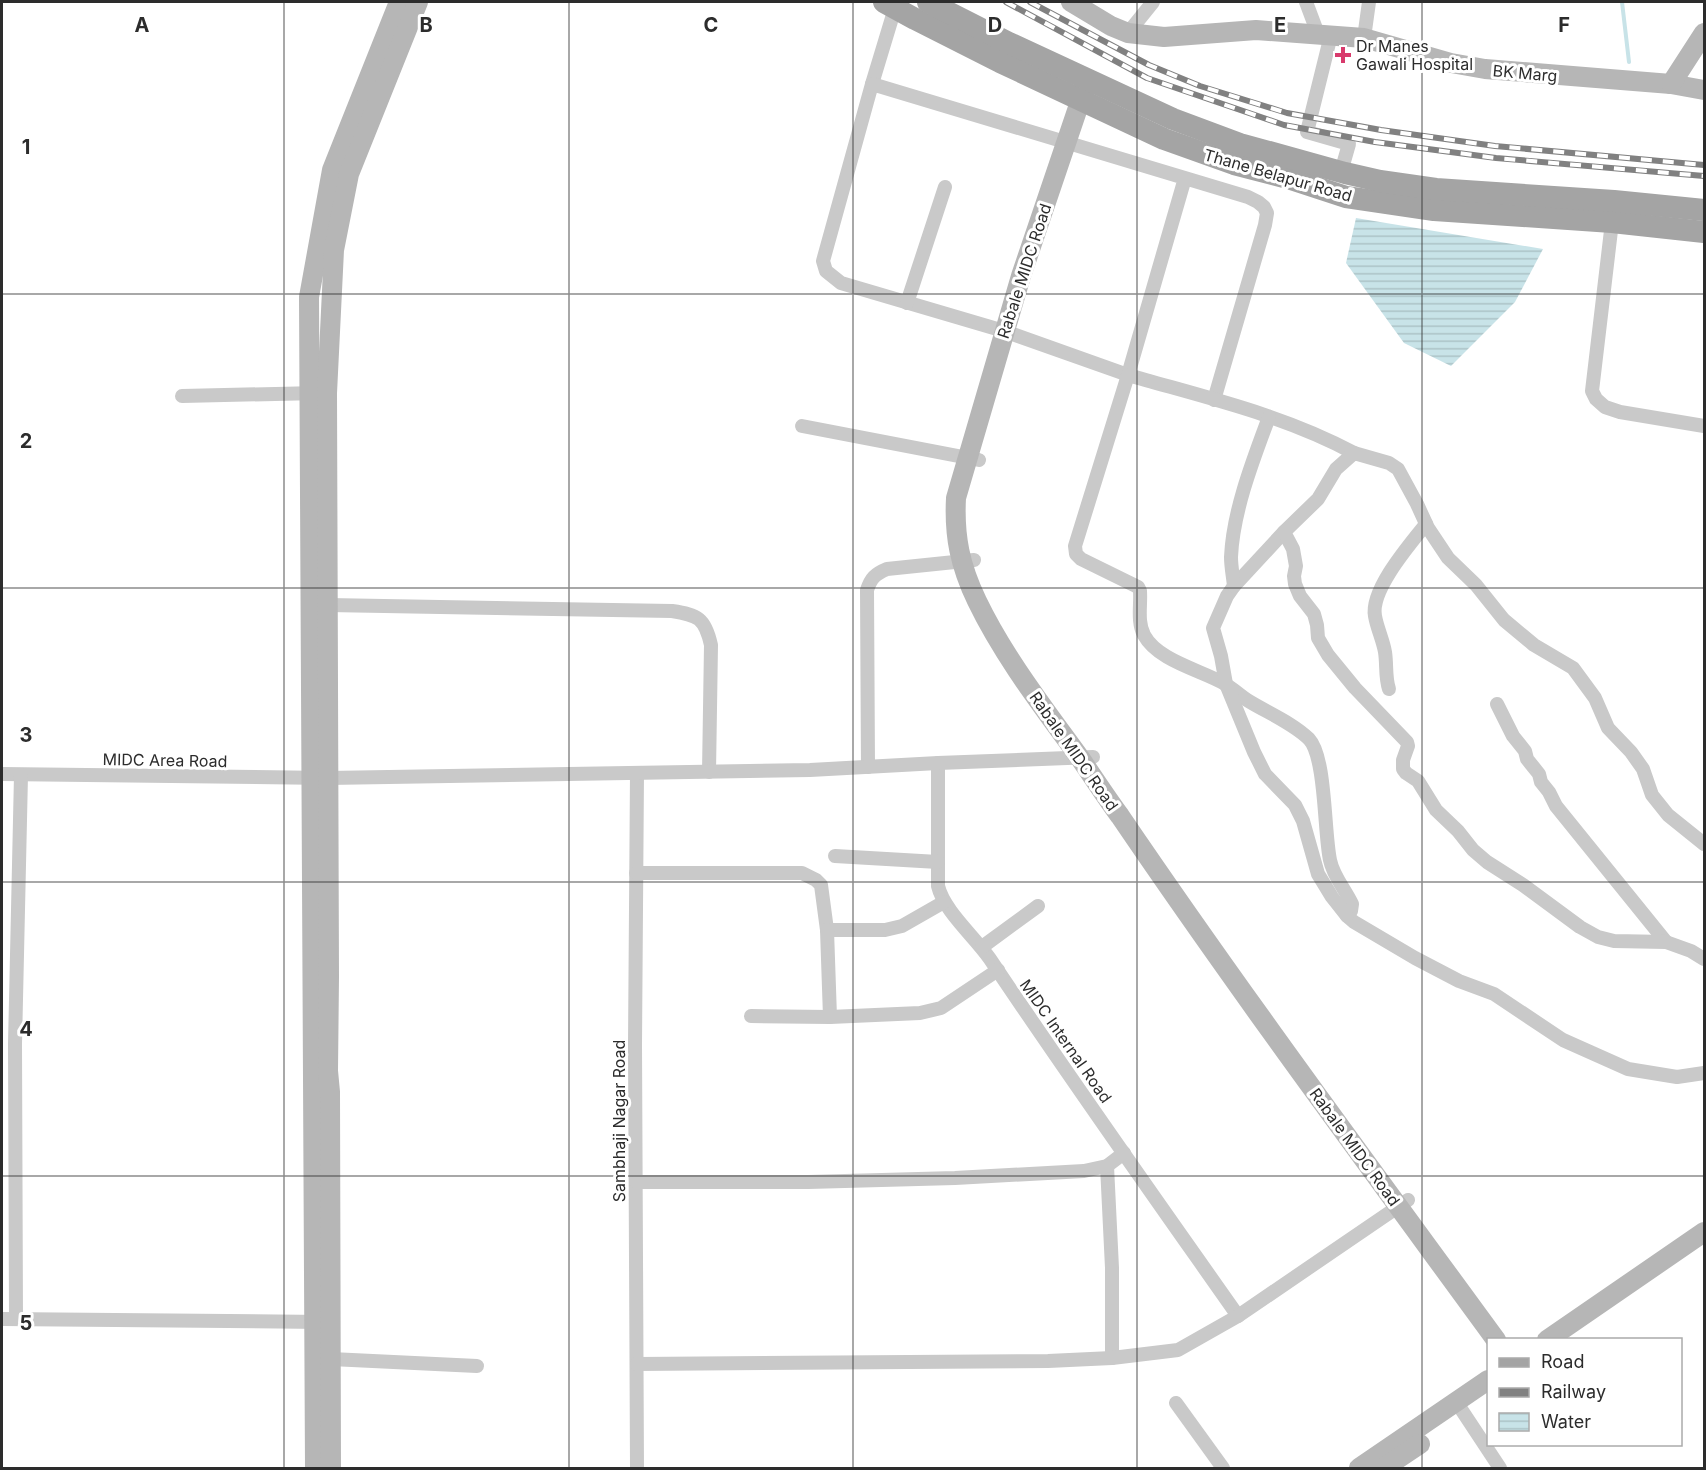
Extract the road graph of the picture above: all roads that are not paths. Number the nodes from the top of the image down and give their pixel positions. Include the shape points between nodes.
1 (399, 2) edge
2 (417, 2) edge
3 (928, 2) edge
4 (1071, 2) edge
5 (1153, 2) edge
6 (1306, 2) edge
7 (1369, 2) edge
8 (890, 4) edge
9 (1128, 33) junction
10 (1704, 33) edge
11 (1325, 34) junction
12 (1364, 38) junction
13 (872, 84) junction
14 (1671, 84) junction
15 (1704, 90) edge
16 (1089, 93) junction
17 (366, 107) junction
18 (1070, 144) junction
19 (1341, 172) junction
20 (1185, 178) junction
21 (945, 188) dead end
22 (1704, 210) edge
23 (1612, 222) junction
24 (1704, 232) edge
25 (907, 303) junction
26 (1010, 333) junction
27 (1128, 375) junction
28 (318, 394) junction
29 (182, 396) dead end
30 (1214, 400) junction
31 (1269, 417) junction
32 (802, 426) dead end
33 (1704, 426) edge
34 (1354, 453) junction
35 (973, 459) junction
36 (1426, 524) junction
37 (1284, 532) junction
38 (968, 561) junction
39 (1234, 586) junction
40 (328, 605) junction
41 (1226, 684) junction
42 (1389, 690) dead end
43 (1497, 704) dead end
44 (1086, 757) junction
45 (938, 763) junction
46 (868, 767) junction
47 (709, 772) junction
48 (637, 773) junction
49 (2, 774) edge
50 (21, 775) junction
51 (320, 778) junction
52 (1704, 844) edge
53 (835, 856) dead end
54 (938, 862) junction
55 (636, 873) junction
56 (944, 902) junction
57 (1038, 906) dead end
58 (1347, 916) junction
59 (827, 930) junction
60 (1666, 942) junction
61 (982, 947) junction
62 (1704, 959) edge
63 (998, 970) junction
64 (751, 1016) dead end
65 (830, 1017) junction
66 (1704, 1073) edge
67 (1124, 1153) junction
68 (1107, 1166) junction
69 (636, 1182) junction
70 (1403, 1203) junction
71 (1704, 1232) edge
72 (1704, 1242) edge
73 (1238, 1316) junction
74 (2, 1319) edge
75 (16, 1319) junction
76 (322, 1322) junction
77 (1495, 1338) edge
78 (1508, 1338) edge
79 (1550, 1338) edge
80 (1571, 1338) edge
81 (1112, 1358) junction
82 (331, 1359) junction
83 (637, 1364) junction
84 (477, 1366) dead end
85 (1487, 1381) edge
86 (1487, 1396) edge
87 (1176, 1403) dead end
88 (1460, 1408) junction
89 (315, 1468) edge
90 (332, 1468) edge
91 (637, 1468) edge
92 (1223, 1468) edge
93 (1359, 1468) edge
94 (1384, 1468) edge
95 (1500, 1468) edge

1 - 17 street
2 - 17 street
3 - 16 main road, Thane Belapur Road
4 - 9 street, BK Marg
5 - 9 street
6 - 11 street
7 - 12 street
8 - 13 street
8 - 16 main road, Thane Belapur Road via 965,45
9 - 11 street, BK Marg via 1164,37 1256,30
10 - 14 street
11 - 12 street, BK Marg
11 - 19 street via 1307,132 1349,144
12 - 14 street, BK Marg via 1485,69
13 - 18 street
13 - 25 street via 823,261 826,271 841,283
14 - 15 street, BK Marg
16 - 18 street, Rabale MIDC Road
16 - 19 main road, Thane Belapur Road via 1240,144
16 - 23 main road, Thane Belapur Road via 1164,139 1346,197 1434,210
17 - 28 street via 326,248
18 - 20 street
18 - 26 street, Rabale MIDC Road via 1028,290
19 - 22 main road, Thane Belapur Road via 1436,189
20 - 27 street
20 - 30 street via 1248,197 1267,213
21 - 25 street
23 - 24 main road, Thane Belapur Road
23 - 33 street via 1592,391 1605,407 1620,412
25 - 26 street
26 - 27 street
26 - 35 street, Rabale MIDC Road
27 - 30 street
27 - 41 street via 1075,546 1076,554 1138,586 1142,630 1154,648
28 - 29 street
28 - 40 street
28 - 51 street
30 - 31 street
31 - 34 street
31 - 39 street via 1247,475 1235,529
32 - 35 street
34 - 36 street via 1398,469
34 - 37 street via 1336,469 1318,499
35 - 38 street, Rabale MIDC Road via 967,520
36 - 42 street via 1388,575 1375,605
36 - 52 street via 1448,558 1504,620 1534,645 1573,668 1595,698 1608,728 1643,769 1652,795 1668,815
37 - 39 street
37 - 60 street via 1293,549 1294,584 1314,614 1318,638 1328,656 1407,742 1403,769 1418,781 1436,810 1473,850 1598,937
38 - 44 street, Rabale MIDC Road via 1003,638
38 - 46 street via 887,569 870,580
39 - 41 street via 1213,628
40 - 47 street via 689,614 708,629 711,645
40 - 51 street
41 - 58 street via 1265,774 1295,805 1318,874
41 - 58 street via 1301,733 1313,746 1321,776 1330,862 1352,904
43 - 60 street via 1556,806
44 - 45 street, MIDC Area Road
44 - 70 street, Rabale MIDC Road via 1230,965
45 - 46 street, MIDC Area Road
45 - 54 street, MIDC Internal Road
46 - 47 street, MIDC Area Road
47 - 48 street, MIDC Area Road
48 - 51 street, MIDC Area Road
48 - 55 street, Sambhaji Nagar Road
49 - 50 street, MIDC Area Road
50 - 51 street, MIDC Area Road
50 - 75 street via 15,1044
51 - 76 street via 321,977 330,1092
53 - 54 street
54 - 56 street, MIDC Internal Road via 938,886
55 - 59 street via 802,873 821,885
55 - 69 street, Sambhaji Nagar Road
56 - 59 street via 902,926 885,930
56 - 61 street, MIDC Internal Road
57 - 61 street
58 - 66 street via 1415,958 1494,994 1563,1040 1628,1069 1677,1077
59 - 65 street
60 - 62 street
61 - 63 street, MIDC Internal Road
63 - 65 street via 940,1008 920,1013
63 - 67 street, MIDC Internal Road
64 - 65 street
67 - 68 street
67 - 73 street, MIDC Internal Road
68 - 69 street via 1084,1171 955,1178
68 - 81 street
69 - 83 street, Sambhaji Nagar Road
70 - 73 street
70 - 77 street, Rabale MIDC Road
70 - 78 street, Rabale MIDC Road
71 - 79 street
72 - 80 street
73 - 81 street via 1178,1350
74 - 75 street
75 - 76 street
76 - 82 street
76 - 89 street
81 - 83 street
82 - 84 street
82 - 90 street
83 - 91 street, Sambhaji Nagar Road
85 - 88 street
86 - 88 street
87 - 92 street
88 - 93 street
88 - 94 street
88 - 95 street

